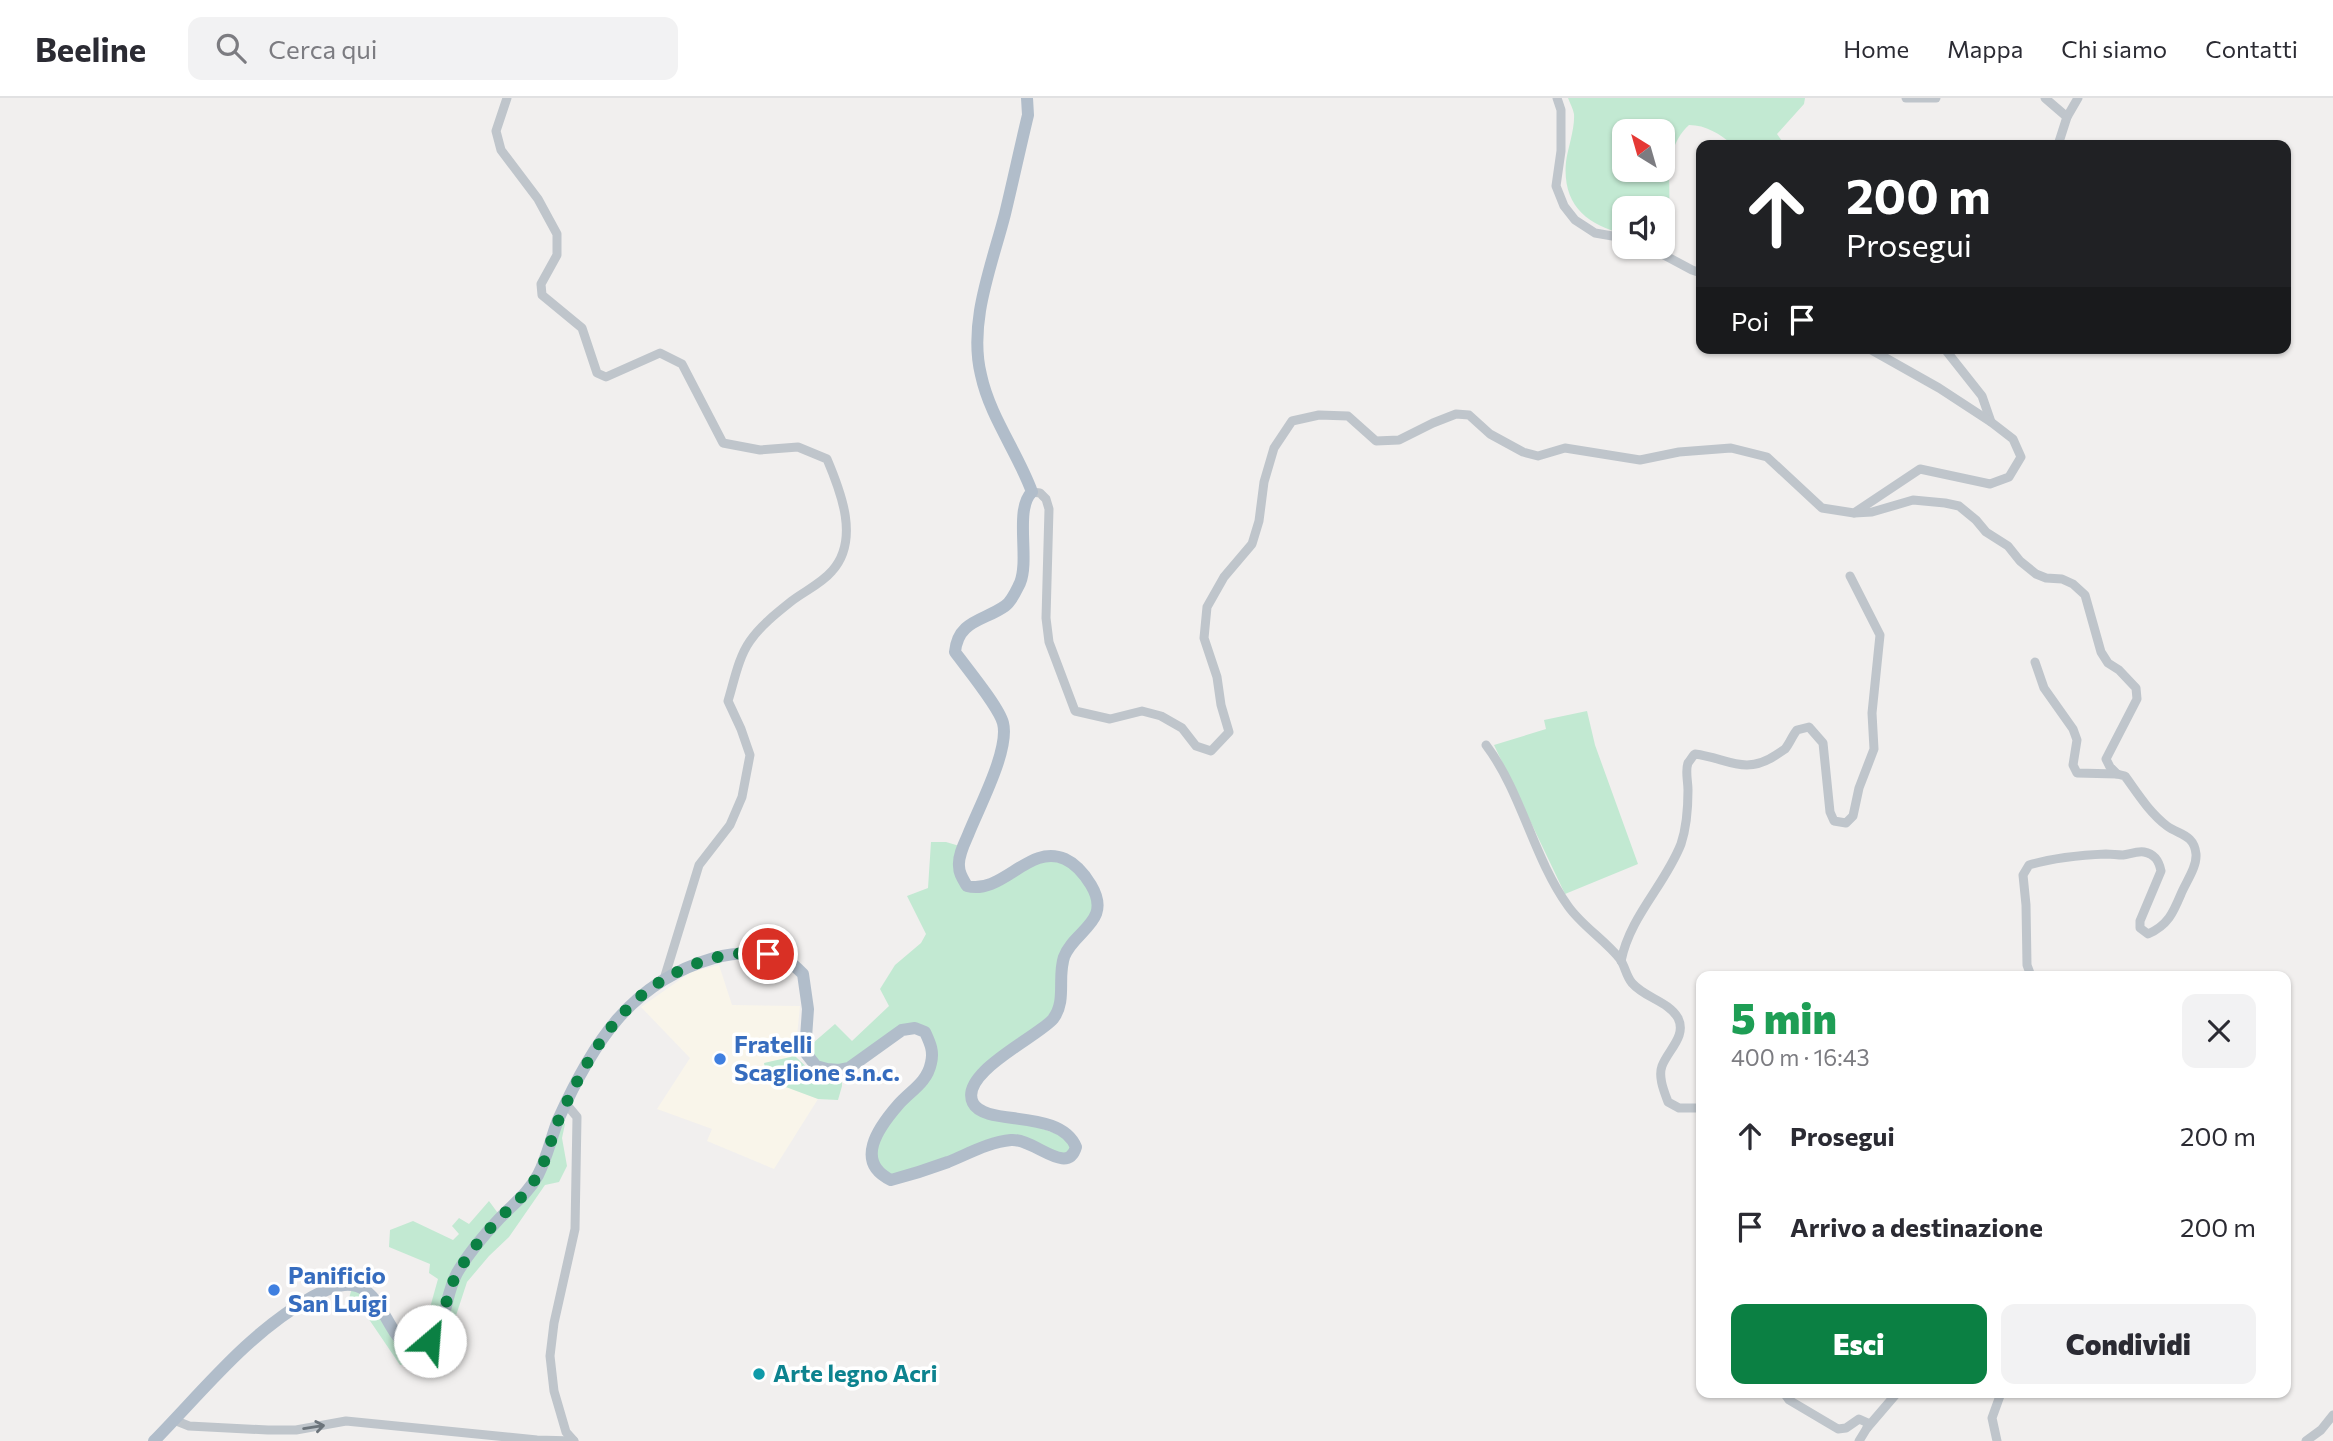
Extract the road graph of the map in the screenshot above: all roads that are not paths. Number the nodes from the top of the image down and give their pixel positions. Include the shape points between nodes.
1 (507, 98) edge
2 (1027, 98) edge
3 (1557, 98) edge
4 (1906, 98) edge
5 (1936, 98) edge
6 (2045, 98) edge
7 (2078, 98) edge
8 (2067, 117) junction
9 (2059, 140) edge
10 (1612, 236) edge
11 (1671, 259) edge
12 (1696, 271) edge
13 (1879, 354) edge
14 (1949, 354) edge
15 (1991, 422) junction
16 (1032, 492) junction
17 (1854, 513) junction
18 (1850, 576) dead end
19 (2035, 662) dead end
20 (1486, 745) dead end
21 (2117, 774) junction
22 (1621, 961) junction
23 (2029, 971) edge
24 (664, 979) junction
25 (567, 1105) junction
26 (1696, 1108) edge
27 (1788, 1398) edge
28 (1893, 1398) edge
29 (1999, 1398) edge
30 (2333, 1415) edge
31 (174, 1420) junction
32 (1867, 1428) junction
33 (154, 1441) edge
34 (574, 1441) edge
35 (1859, 1441) edge
36 (1997, 1441) edge
37 (2306, 1441) edge

1 - 24 street via 496,131 501,150 538,199 557,234 557,255 541,284 542,295 582,328 597,373 606,377 660,353 682,364 723,443 760,450 798,447 827,459 840,489 847,528 842,554 832,572 774,615 749,641 728,701 750,755 742,797 730,825 699,866
2 - 16 main road via 1027,115 977,333 977,357 990,403
3 - 10 street via 1561,151 1556,186 1575,220 1595,233
4 - 5 street
6 - 8 street
7 - 8 street
8 - 9 street
11 - 12 street
13 - 15 street
14 - 15 street via 1982,396
15 - 17 street via 2013,439 2021,457 2008,477 1990,484 1920,469
16 - 17 street via 1046,499 1049,509 1049,642 1075,711 1110,719 1142,711 1161,716 1182,728 1196,746 1211,751 1229,732 1204,638 1207,607 1224,577 1252,544 1274,448 1293,421 1319,415 1348,416 1376,441 1399,440 1455,414 1469,415 1490,434 1538,456 1565,448 1640,460 1731,448 1767,457 1822,508
16 - 24 main road via 1024,507 1024,562 1014,596 970,624 956,639 955,652 1003,723 1002,748 958,865 967,886 979,889 1040,858 1066,859 1088,880 1098,906 1094,919 1065,956 1061,1005 1054,1018 993,1062 972,1094 981,1111 1035,1120 1066,1134 1076,1147 1074,1154 1060,1160 1028,1143 1011,1140 891,1180 878,1174 871,1160 874,1140 931,1065 933,1048 925,1032 902,1030 849,1068 827,1069 816,1066 805,1052 808,1009 803,974 786,958 728,954 692,964
17 - 21 street via 1913,500 1959,506 2036,574 2062,579 2085,595 2101,652 2136,688 2137,699 2106,759
18 - 22 street via 1880,635 1872,713 1874,749 1853,816 1846,823 1835,821 1830,812 1823,743 1809,727 1797,730 1785,749 1754,766 1695,754 1686,772 1687,821 1681,844 1644,905
19 - 21 street via 2044,688 2073,729 2077,773
20 - 22 street via 1555,887 1569,909
21 - 23 street via 2125,776 2164,824 2188,835 2196,852 2175,911 2157,930 2148,934 2140,928 2161,871 2160,863 2146,852 2029,864 2023,875
22 - 26 street via 1633,984 1670,1008 1679,1020 1681,1033 1661,1068 1662,1084 1668,1102 1679,1108
24 - 25 main road via 628,1006 584,1066
25 - 31 main road via 525,1196 500,1217 456,1275 442,1323 430,1341 420,1347 400,1339 370,1294 353,1284 328,1288 252,1339
25 - 34 street via 577,1117 575,1229 550,1356 554,1391 566,1432
27 - 32 street via 1838,1429 1859,1419 1868,1423
28 - 32 street
29 - 36 street via 1992,1418
30 - 37 street
31 - 33 main road
31 -> 34 street via 188,1426 268,1430 346,1421
32 - 35 street

